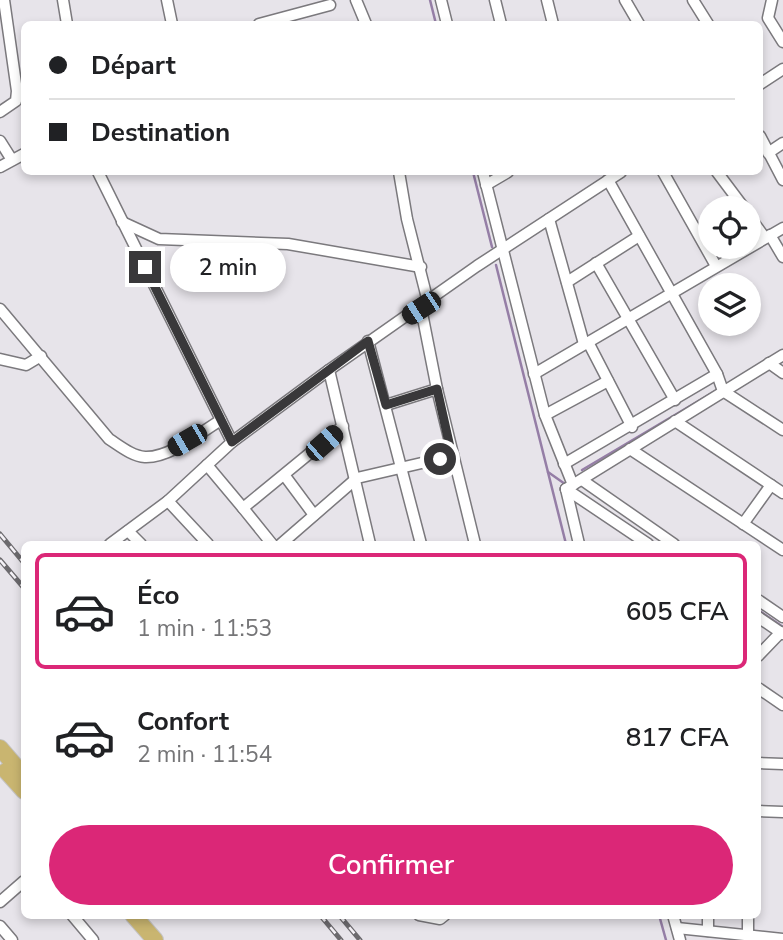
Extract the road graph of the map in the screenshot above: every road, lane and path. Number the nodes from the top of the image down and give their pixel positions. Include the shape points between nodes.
1 (4, 0) edge
2 (63, 0) edge
3 (167, 0) edge
4 (356, 0) edge
5 (441, 0) edge
6 (495, 0) edge
7 (547, 0) edge
8 (625, 0) edge
9 (693, 0) edge
10 (772, 0) edge
11 (330, 5) dead end
12 (66, 21) edge
13 (171, 21) edge
14 (270, 21) edge
15 (365, 21) edge
16 (446, 21) edge
17 (500, 21) edge
18 (552, 21) edge
19 (637, 21) edge
20 (706, 21) edge
21 (783, 42) edge
22 (783, 69) edge
23 (763, 82) edge
24 (0, 112) edge
25 (0, 141) edge
26 (763, 142) edge
27 (783, 143) edge
28 (768, 153) junction
29 (21, 156) edge
30 (12, 160) junction
31 (0, 167) edge
32 (400, 175) edge
33 (484, 175) edge
34 (503, 175) edge
35 (613, 175) edge
36 (614, 175) edge
37 (665, 175) edge
38 (719, 175) edge
39 (99, 176) edge
40 (783, 180) edge
41 (486, 185) junction
42 (735, 196) edge
43 (549, 219) junction
44 (122, 222) junction
45 (783, 228) edge
46 (761, 230) edge
47 (639, 236) junction
48 (767, 237) junction
49 (153, 238) junction
50 (134, 245) junction
51 (501, 250) junction
52 (783, 257) edge
53 (596, 263) junction
54 (421, 267) junction
55 (716, 267) junction
56 (567, 282) junction
57 (671, 293) junction
58 (424, 305) junction
59 (0, 309) edge
60 (628, 318) junction
61 (368, 341) junction
62 (586, 343) junction
63 (783, 355) edge
64 (41, 356) junction
65 (0, 359) edge
66 (769, 363) junction
67 (329, 370) junction
68 (783, 373) edge
69 (534, 374) junction
70 (608, 381) junction
71 (720, 384) junction
72 (437, 389) junction
73 (675, 400) junction
74 (386, 405) junction
75 (545, 415) junction
76 (221, 421) junction
77 (675, 421) junction
78 (343, 426) junction
79 (632, 426) junction
80 (783, 430) edge
81 (232, 442) junction
82 (630, 449) junction
83 (452, 456) junction
84 (564, 464) junction
85 (207, 465) junction
86 (402, 468) junction
87 (285, 476) junction
88 (357, 478) junction
89 (573, 485) junction
90 (771, 485) junction
91 (783, 493) edge
92 (168, 501) junction
93 (243, 508) junction
94 (314, 515) junction
95 (743, 524) junction
96 (128, 531) junction
97 (114, 541) edge
98 (138, 541) edge
99 (205, 541) edge
100 (270, 541) edge
101 (284, 541) edge
102 (369, 541) edge
103 (420, 541) edge
104 (474, 541) edge
105 (579, 541) edge
106 (644, 541) edge
107 (669, 541) edge
108 (783, 550) edge
109 (761, 602) edge
110 (783, 617) edge
111 (761, 619) edge
112 (782, 633) edge
113 (761, 653) edge
114 (761, 690) edge
115 (783, 705) edge
116 (0, 748) edge
117 (761, 763) edge
118 (0, 764) edge
119 (783, 764) edge
120 (21, 772) edge
121 (21, 788) edge
122 (761, 811) edge
123 (783, 812) edge
124 (21, 884) edge
125 (0, 902) edge
126 (75, 919) edge
127 (137, 919) edge
128 (149, 919) edge
129 (674, 919) edge
130 (708, 919) edge
131 (748, 919) edge
132 (0, 926) edge
133 (677, 928) junction
134 (708, 931) junction
135 (748, 936) junction
136 (780, 939) edge
137 (12, 940) edge
138 (93, 940) edge
139 (155, 940) edge
140 (167, 940) edge
141 (680, 940) edge

1 - 24 street via 17,91 16,101
2 - 12 street
3 - 13 street
4 - 15 street
5 - 16 street
6 - 17 street
7 - 18 street
8 - 19 street
9 - 20 street
10 - 21 street via 768,18
11 - 14 street
22 - 23 street
25 - 30 street
26 - 28 street
27 - 28 street
28 - 40 street
29 - 30 street
30 - 31 street
32 - 54 street
33 - 41 street
34 - 41 street
35 - 43 street
36 - 47 street
37 - 55 street
38 - 42 street
39 - 44 street
41 - 51 street
43 - 51 street
43 - 56 street
44 - 49 street
44 - 50 street
45 - 48 street
46 - 48 street
47 - 53 street
47 - 57 street
48 - 52 street
48 - 55 street
49 - 50 street
49 - 54 street via 288,244
50 - 76 street
51 - 58 street
51 - 69 street
53 - 56 street
53 - 60 street
54 - 58 street
55 - 57 street
56 - 62 street
57 - 60 street
57 - 71 street
58 - 61 street
58 - 72 street
59 - 64 street
60 - 62 street
60 - 73 street
61 - 67 street
61 - 74 street
62 - 69 street
62 - 70 street
63 - 66 street
64 - 65 street via 26,365
64 - 76 street via 109,439 131,453 146,457 170,450
66 - 68 street
66 - 71 street
67 - 78 street
67 - 81 street
69 - 75 street
70 - 75 street
70 - 79 street
71 - 73 street
71 - 77 street
71 - 80 street
72 - 74 street
72 - 83 street
73 - 79 street
74 - 86 street
75 - 84 street
76 - 81 street
77 - 82 street
77 - 90 street
78 - 87 street
78 - 88 street
79 - 84 street
81 - 85 street
82 - 89 street
82 - 95 street
83 - 86 street
83 - 104 street
84 - 89 street
85 - 92 street
85 - 93 street
86 - 88 street
86 - 103 street
87 - 93 street
87 - 94 street
88 - 94 street
88 - 102 street
89 - 105 street
89 - 106 street
89 - 107 street
90 - 91 street
90 - 95 street
92 - 96 street
92 - 99 street
93 - 100 street
94 - 101 street
95 - 108 street
96 - 97 street
96 - 98 street
109 - 110 street
111 - 112 street
112 - 113 street
114 - 115 street
116 - 120 highway
117 - 119 street
118 - 121 highway
122 - 123 street
124 - 125 street
126 - 138 street
127 - 139 highway
128 - 140 highway
129 - 133 street
130 - 134 street
131 - 135 street
132 - 137 street
133 - 134 street
133 - 141 street
134 - 135 street
135 - 136 street

